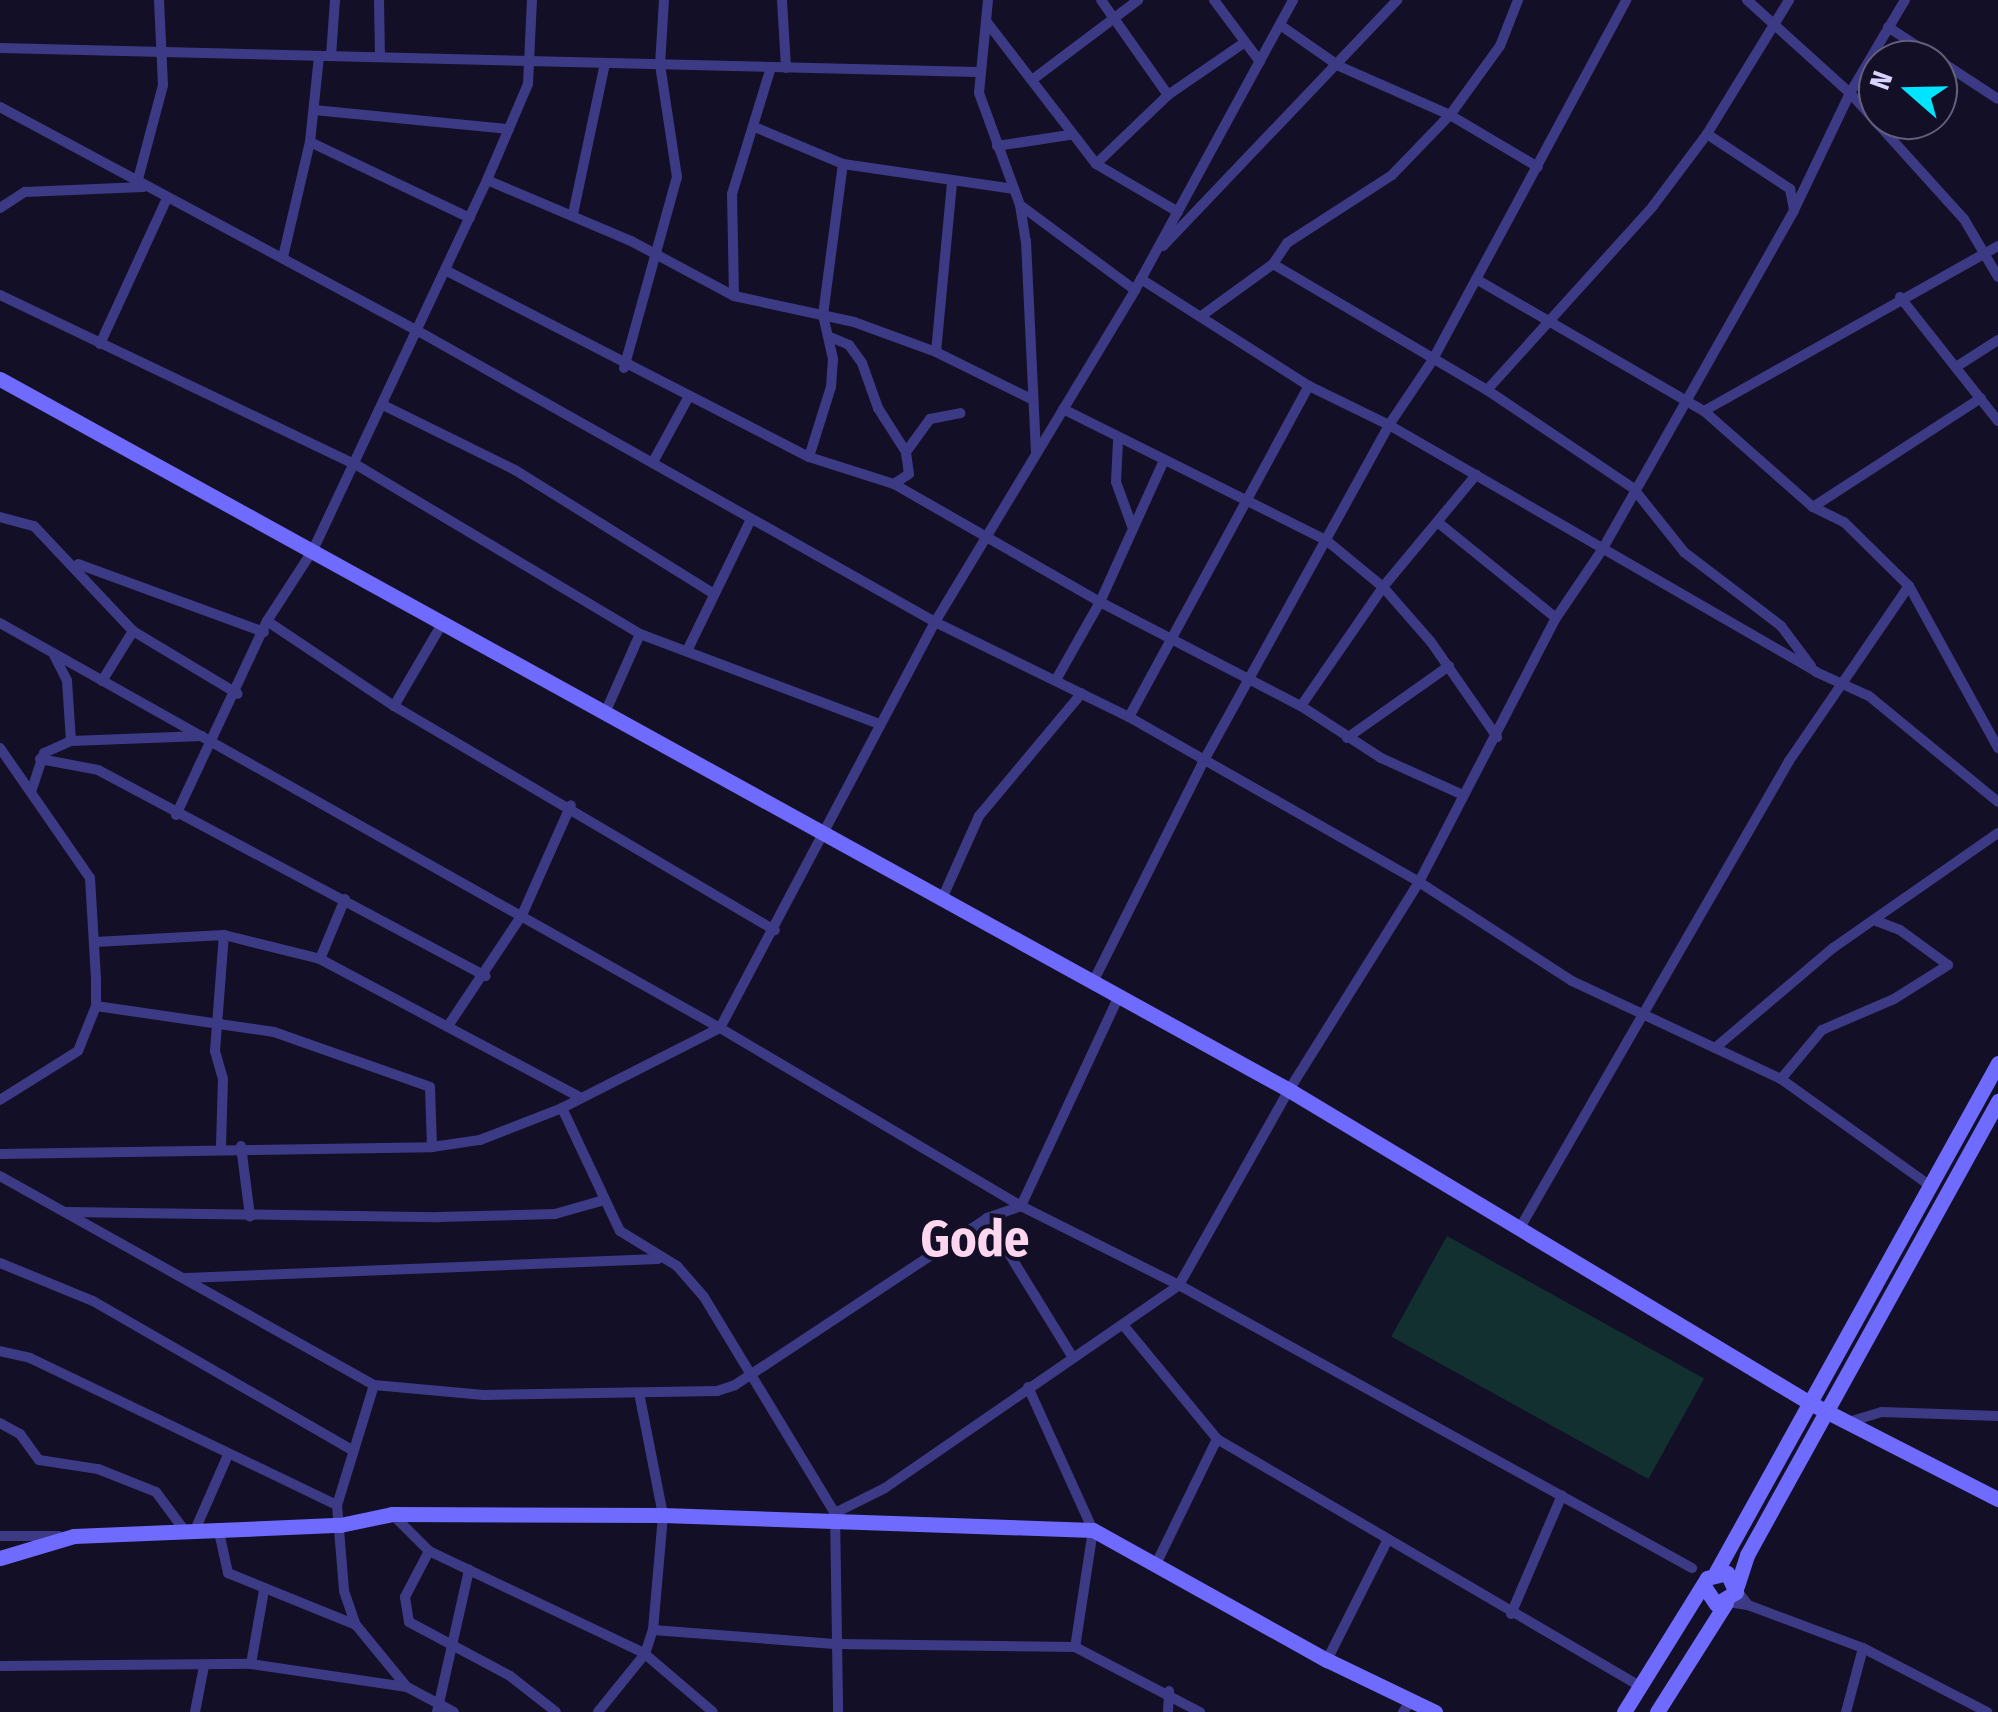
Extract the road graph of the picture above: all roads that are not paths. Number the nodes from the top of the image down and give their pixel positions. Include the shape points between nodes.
1 (159, 0) edge
2 (335, 0) edge
3 (379, 0) edge
4 (532, 0) edge
5 (664, 0) edge
6 (782, 0) edge
7 (988, 0) edge
8 (1102, 0) edge
9 (1138, 0) edge
10 (1214, 0) edge
11 (1293, 0) edge
12 (1397, 0) edge
13 (1518, 0) edge
14 (1626, 0) edge
15 (1747, 0) edge
16 (1790, 0) edge
17 (1904, 0) edge
18 (1114, 19) junction
19 (986, 20) junction
20 (1776, 23) junction
21 (1283, 27) junction
22 (1888, 27) junction
23 (1245, 42) junction
24 (0, 48) edge
25 (161, 53) junction
26 (325, 56) junction
27 (380, 56) junction
28 (532, 59) junction
29 (1260, 62) junction
30 (605, 64) junction
31 (660, 65) junction
32 (1339, 66) junction
33 (771, 68) junction
34 (786, 68) junction
35 (978, 72) junction
36 (1032, 80) junction
37 (1850, 93) junction
38 (1168, 95) junction
39 (1998, 99) edge
40 (0, 107) edge
41 (314, 110) junction
42 (1450, 115) junction
43 (757, 128) junction
44 (508, 129) junction
45 (1707, 134) junction
46 (1070, 135) junction
47 (310, 142) junction
48 (997, 146) junction
49 (842, 164) junction
50 (1096, 164) junction
51 (1538, 166) junction
52 (487, 180) junction
53 (952, 182) junction
54 (141, 184) junction
55 (1014, 189) junction
56 (167, 198) junction
57 (1020, 204) junction
58 (0, 208) edge
59 (1794, 210) junction
60 (1178, 212) junction
61 (573, 214) junction
62 (470, 218) junction
63 (1998, 246) edge
64 (1984, 252) junction
65 (284, 257) junction
66 (1151, 258) junction
67 (659, 261) junction
68 (1273, 264) junction
69 (446, 270) junction
70 (1998, 278) edge
71 (1476, 280) junction
72 (1138, 285) junction
73 (0, 295) edge
74 (734, 296) junction
75 (1900, 297) junction
76 (1204, 314) junction
77 (823, 316) junction
78 (1552, 322) junction
79 (418, 331) junction
80 (828, 336) junction
81 (1998, 340) edge
82 (100, 344) junction
83 (936, 352) junction
84 (1432, 362) junction
85 (1956, 367) junction
86 (624, 368) junction
87 (0, 379) edge
88 (1309, 386) junction
89 (1487, 390) junction
90 (688, 398) junction
91 (1998, 398) edge
92 (1033, 400) junction
93 (1686, 400) junction
94 (1984, 402) junction
95 (383, 405) junction
96 (1063, 409) junction
97 (1704, 412) junction
98 (960, 413) dead end
99 (1998, 421) edge
100 (1389, 425) junction
101 (1118, 442) junction
102 (906, 452) junction
103 (809, 457) junction
104 (1035, 457) junction
105 (1164, 460) junction
106 (654, 462) junction
107 (354, 464) junction
108 (1476, 475) junction
109 (894, 484) junction
110 (1633, 488) junction
111 (1247, 497) junction
112 (1813, 506) junction
113 (0, 517) edge
114 (751, 519) junction
115 (1440, 524) junction
116 (1132, 526) junction
117 (985, 539) junction
118 (1326, 540) junction
119 (314, 550) junction
120 (1602, 550) junction
121 (72, 562) junction
122 (1909, 586) junction
123 (1383, 587) junction
124 (714, 594) junction
125 (1100, 602) junction
126 (1556, 618) junction
127 (935, 622) junction
128 (0, 623) edge
129 (442, 624) junction
130 (265, 626) junction
131 (133, 631) junction
132 (640, 634) junction
133 (1171, 638) junction
134 (687, 651) junction
135 (54, 654) junction
136 (1449, 666) junction
137 (1816, 672) junction
138 (1057, 678) junction
139 (1838, 681) junction
140 (102, 682) junction
141 (1249, 682) junction
142 (1082, 693) junction
143 (238, 694) junction
144 (394, 706) junction
145 (1302, 706) junction
146 (605, 712) junction
147 (1129, 717) junction
148 (879, 724) junction
149 (204, 736) junction
150 (1497, 737) junction
151 (1347, 738) junction
152 (71, 741) junction
153 (215, 742) junction
154 (0, 748) edge
155 (1998, 748) edge
156 (40, 759) junction
157 (1202, 764) junction
158 (31, 792) junction
159 (1463, 794) junction
160 (1998, 802) edge
161 (571, 805) junction
162 (176, 815) junction
163 (1998, 833) edge
164 (824, 837) junction
165 (1418, 882) junction
166 (345, 899) junction
167 (941, 902) junction
168 (522, 915) junction
169 (1874, 920) junction
170 (775, 930) junction
171 (224, 935) junction
172 (95, 942) junction
173 (320, 959) junction
174 (486, 976) junction
175 (1092, 984) junction
176 (1117, 1000) junction
177 (96, 1006) junction
178 (1643, 1011) junction
179 (218, 1021) junction
180 (450, 1024) junction
181 (720, 1028) junction
182 (1715, 1048) junction
183 (1998, 1062) edge
184 (1781, 1079) junction
185 (1289, 1090) junction
186 (581, 1098) junction
187 (0, 1100) edge
188 (1998, 1101) edge
189 (562, 1108) junction
190 (221, 1146) junction
191 (241, 1146) junction
192 (432, 1147) junction
193 (0, 1154) edge
194 (0, 1177) edge
195 (1930, 1184) junction
196 (601, 1201) junction
197 (1021, 1206) junction
198 (66, 1212) junction
199 (250, 1216) junction
200 (987, 1218) junction
201 (1920, 1221) junction
202 (1521, 1226) junction
203 (659, 1259) junction
204 (0, 1263) edge
205 (184, 1278) junction
206 (1180, 1284) junction
207 (1124, 1326) junction
208 (1846, 1337) junction
209 (1863, 1346) junction
210 (0, 1351) edge
211 (1073, 1358) junction
212 (751, 1374) junction
213 (374, 1385) junction
214 (1028, 1388) junction
215 (639, 1393) junction
216 (1810, 1403) junction
217 (1828, 1412) junction
218 (1998, 1416) edge
219 (1852, 1421) junction
220 (0, 1423) edge
221 (1217, 1439) junction
222 (350, 1449) junction
223 (228, 1455) junction
224 (1562, 1496) junction
225 (1998, 1498) edge
226 (337, 1505) junction
227 (392, 1514) junction
228 (663, 1515) junction
229 (836, 1517) junction
230 (340, 1524) junction
231 (190, 1530) junction
232 (1093, 1530) junction
233 (218, 1532) junction
234 (0, 1536) edge
235 (74, 1536) junction
236 (1386, 1544) junction
237 (429, 1552) junction
238 (0, 1558) edge
239 (1157, 1562) junction
240 (469, 1570) junction
241 (1709, 1579) junction
242 (264, 1590) junction
243 (1732, 1595) junction
244 (1511, 1614) junction
245 (356, 1624) junction
246 (654, 1630) junction
247 (837, 1644) junction
248 (456, 1646) junction
249 (1074, 1646) junction
250 (1862, 1648) junction
251 (644, 1653) junction
252 (1326, 1660) junction
253 (251, 1664) junction
254 (0, 1666) edge
255 (204, 1666) junction
256 (407, 1686) junction
257 (1640, 1686) junction
258 (1169, 1691) junction
259 (1407, 1705) edge
260 (438, 1708) edge
261 (195, 1712) edge
262 (454, 1712) edge
263 (556, 1712) edge
264 (598, 1712) edge
265 (712, 1712) edge
266 (838, 1712) edge
267 (1168, 1712) edge
268 (1200, 1712) edge
269 (1435, 1712) edge
270 (1624, 1712) edge
271 (1657, 1712) edge
272 (1846, 1712) edge
273 (1987, 1712) edge

1 - 25 street
2 - 26 street
3 - 27 street
4 - 28 street
5 - 31 street
6 - 34 street
7 - 19 street
8 - 18 street
9 - 18 street
10 - 23 street
11 - 21 street
12 - 32 street
13 - 42 street via 1500,46
14 - 51 street
15 - 20 street
16 - 20 street
17 - 22 street
18 - 36 street
18 - 38 street
19 - 35 street
19 - 36 street
20 - 37 street
20 - 45 street
21 - 29 street
21 - 32 street
22 - 37 street
22 - 39 street
23 - 29 street
23 - 38 street
24 - 25 street
25 - 26 street
25 - 54 street via 163,85
26 - 27 street
26 - 41 street
27 - 28 street
28 - 30 street
28 - 44 street
29 - 60 street
30 - 31 street
30 - 61 street
31 - 33 street
31 - 67 street via 677,177
32 - 42 street
32 - 66 street
33 - 34 street
33 - 43 street
34 - 35 street
35 - 48 street
36 - 46 street
37 - 59 street
37 - 64 street via 1964,219
38 - 50 street
40 - 54 street
41 - 44 street
41 - 47 street
42 - 51 street
42 - 68 street via 1392,175 1287,243
43 - 49 street
43 - 74 street via 732,194
44 - 52 street
45 - 59 street via 1790,189
45 - 78 street
46 - 48 street
46 - 50 street
47 - 62 street
47 - 65 street
48 - 55 street
49 - 53 street
49 - 77 street
50 - 60 street
51 - 71 street
52 - 61 street
52 - 62 street
53 - 55 street
53 - 83 street
54 - 56 street
54 - 58 street via 25,192
55 - 57 street
56 - 65 street
56 - 82 street
57 - 72 street
57 - 92 street
59 - 93 street
60 - 66 street
61 - 67 street
62 - 69 street
63 - 64 street
64 - 70 street
64 - 75 street
65 - 79 street
66 - 72 street
67 - 74 street
67 - 86 street
68 - 76 street
68 - 84 street
69 - 79 street
69 - 86 street
71 - 78 street
71 - 84 street
72 - 76 street
72 - 96 street
73 - 82 street
74 - 77 street
75 - 85 street
75 - 97 street
76 - 88 street
77 - 80 street
77 - 83 street
78 - 89 street
78 - 93 street
79 - 95 street
79 - 106 street
80 - 102 street via 848,345 862,363 878,408
80 - 103 street via 831,387
81 - 85 street
82 - 107 street
83 - 92 street
84 - 89 street
84 - 100 street
85 - 94 street
86 - 90 street
87 - 119 street
88 - 100 street
88 - 111 street
89 - 110 street
90 - 103 street
90 - 106 street
91 - 94 street
92 - 104 street
93 - 97 street
93 - 110 street
94 - 99 street
94 - 112 street
95 - 107 street
95 - 124 street via 515,470
96 - 101 street
96 - 104 street
97 - 112 street
98 - 102 street via 930,419
100 - 108 street
100 - 118 street
101 - 105 street
101 - 116 street via 1116,482
102 - 109 street via 909,474
103 - 109 street
104 - 117 street
105 - 111 street
105 - 116 street
106 - 114 street
107 - 119 street
107 - 132 street
108 - 115 street
108 - 120 street
109 - 117 street
110 - 120 street
110 - 137 street via 1684,552 1781,626
111 - 118 street
111 - 133 street
112 - 122 street via 1844,522
113 - 121 street via 34,526
114 - 124 street
114 - 127 street
115 - 123 street
115 - 126 street
116 - 125 street
117 - 125 street
117 - 127 street
118 - 123 street
118 - 141 street
119 - 129 street
119 - 130 street
120 - 126 street
120 - 137 street
121 - 130 street
121 - 131 street
122 - 139 street
122 - 155 street
123 - 136 street
123 - 145 street
124 - 134 street
125 - 133 street
125 - 138 street
126 - 150 street
127 - 138 street
127 - 148 street
128 - 135 street
129 - 144 street
129 - 146 street
130 - 143 street
130 - 144 street
131 - 140 street
131 - 143 street
132 - 134 street
132 - 146 street
133 - 141 street
133 - 147 street
134 - 148 street
135 - 140 street
135 - 152 street via 67,682
136 - 150 street
136 - 151 street
137 - 139 street
138 - 142 street
139 - 160 street via 1892,711
139 - 178 street
140 - 149 street
141 - 145 street
141 - 157 street
142 - 147 street
142 - 167 street via 979,816
143 - 153 street
144 - 161 street
145 - 151 street
146 - 164 street
147 - 157 street
148 - 164 street
149 - 152 street
149 - 153 street
150 - 159 street
151 - 159 street
152 - 156 street
153 - 162 street
153 - 168 street
154 - 158 street
156 - 158 street
156 - 162 street via 98,770
157 - 165 street
157 - 175 street
158 - 172 street via 90,878
159 - 165 street
161 - 168 street
161 - 170 street
162 - 166 street
163 - 169 street
164 - 167 street
164 - 170 street
165 - 178 street via 1548,967
165 - 185 street
166 - 173 street
166 - 174 street
167 - 175 street
168 - 174 street
168 - 181 street
169 - 182 street via 1768,998
169 - 184 street via 1948,964 1894,999 1822,1030
170 - 181 street
171 - 172 street
171 - 173 street
171 - 179 street
172 - 177 street
173 - 180 street
174 - 180 street
175 - 176 street
176 - 185 street
176 - 197 street
177 - 179 street
177 - 187 street via 78,1050
178 - 182 street
178 - 202 street
179 - 190 street
179 - 192 street via 274,1032 430,1087
180 - 186 street
181 - 186 street
181 - 197 street
182 - 184 street
183 - 195 street
184 - 195 street
185 - 202 street
185 - 206 street
186 - 189 street
188 - 201 street
189 - 192 street via 480,1140
189 - 196 street
190 - 191 street
190 - 193 street
191 - 192 street
191 - 199 street
193 - 194 street
194 - 198 street
195 - 201 street
196 - 199 street via 555,1214
196 - 203 street via 620,1231
197 - 200 street
197 - 206 street
198 - 199 street
198 - 205 street
200 - 211 street
200 - 212 street
201 - 208 street
201 - 209 street
202 - 216 street
203 - 205 street
203 - 212 street via 677,1266 704,1297
204 - 222 street via 93,1302
205 - 213 street
206 - 207 street
206 - 224 street
207 - 211 street
207 - 221 street
208 - 209 street
208 - 216 street
209 - 217 street
210 - 223 street via 30,1358
211 - 214 street
212 - 215 street via 717,1390
212 - 229 street
213 - 215 street via 484,1395
213 - 222 street
214 - 229 street
214 - 232 street
215 - 228 street
216 - 217 street
216 - 241 street
217 - 219 street
217 - 243 street via 1747,1554
218 - 219 street via 1882,1412
219 - 225 street
220 - 231 street via 20,1434 39,1460 98,1469 156,1492
221 - 236 street
221 - 239 street
222 - 226 street
223 - 226 street
223 - 231 street
224 - 241 street
224 - 244 street
226 - 230 street
227 - 228 street
227 - 230 street
227 - 237 street
228 - 229 street
228 - 246 street
229 - 232 street
229 - 247 street
230 - 233 street
230 - 245 street via 344,1591
231 - 233 street
231 - 235 street
232 - 239 street
232 - 249 street
233 - 242 street via 228,1573
234 - 235 street
235 - 238 street
236 - 244 street
236 - 252 street
237 - 240 street
237 - 248 street via 404,1610 418,1630
239 - 252 street
240 - 248 street
240 - 251 street
241 - 243 street via 1732,1576
241 - 243 street via 1711,1602
241 - 257 street
242 - 245 street
242 - 253 street
243 - 250 street
243 - 271 street
244 - 257 street
245 - 256 street
246 - 247 street
246 - 251 street
247 - 249 street
247 - 266 street
248 - 260 street
248 - 263 street
249 - 258 street
250 - 272 street
250 - 273 street
251 - 264 street
251 - 265 street
252 - 259 street
253 - 255 street
253 - 256 street
254 - 255 street
255 - 261 street
256 - 260 street
257 - 270 street
258 - 267 street
258 - 268 street
259 - 269 street
260 - 262 street

